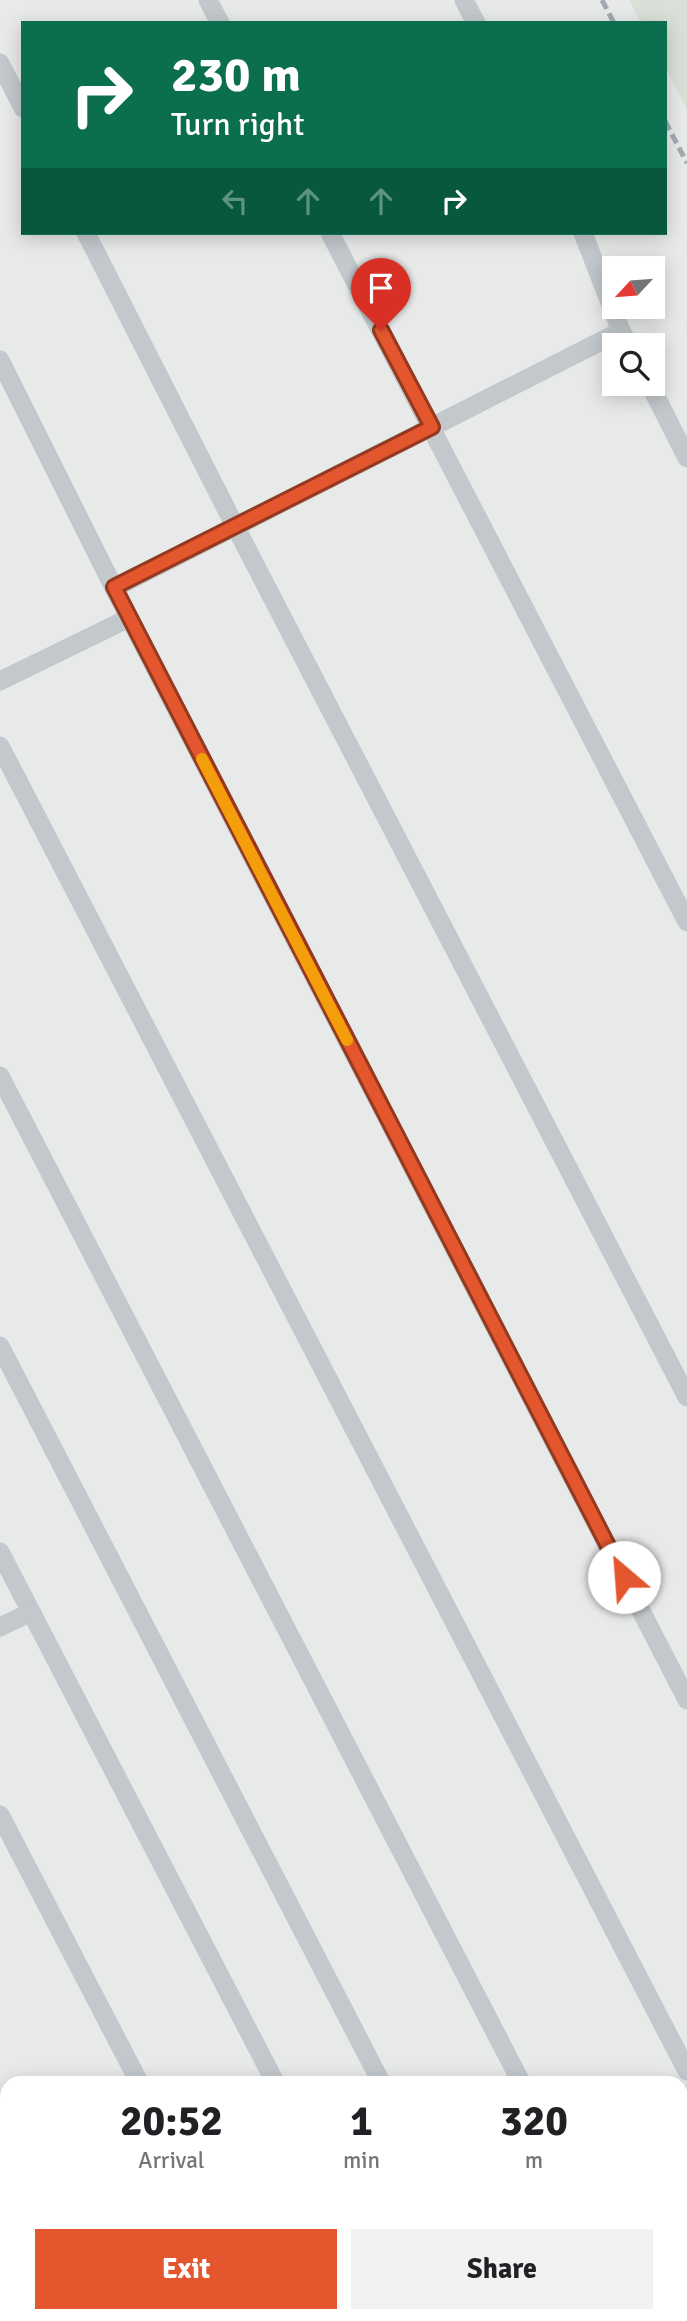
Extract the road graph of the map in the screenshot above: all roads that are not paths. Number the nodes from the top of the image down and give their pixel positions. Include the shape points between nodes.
1 (208, 0) edge
2 (464, 0) edge
3 (219, 21) edge
4 (475, 21) edge
5 (0, 63) edge
6 (21, 104) edge
7 (87, 235) edge
8 (331, 235) edge
9 (584, 235) edge
10 (623, 333) edge
11 (602, 349) edge
12 (0, 360) edge
13 (656, 396) edge
14 (432, 427) junction
15 (687, 458) edge
16 (235, 526) junction
17 (114, 587) junction
18 (129, 618) junction
19 (0, 681) edge
20 (0, 746) edge
21 (687, 922) edge
22 (0, 1076) edge
23 (0, 1346) edge
24 (687, 1397) edge
25 (0, 1552) edge
26 (31, 1612) junction
27 (0, 1627) edge
28 (687, 1700) edge
29 (0, 1815) edge
30 (687, 2071) edge
31 (136, 2076) edge
32 (272, 2076) edge
33 (378, 2076) edge
34 (518, 2076) edge

1 - 3 lane
2 - 4 lane
5 - 6 lane
7 - 16 lane
8 - 14 lane
9 - 10 lane
11 - 14 lane
12 - 17 lane
13 - 15 lane
14 - 16 lane
14 - 21 lane
16 - 17 lane
16 - 24 lane
17 - 18 lane
18 - 19 lane
18 - 28 lane
20 - 30 lane
22 - 34 lane
23 - 33 lane
25 - 26 lane
26 - 27 lane
26 - 32 lane
29 - 31 lane

